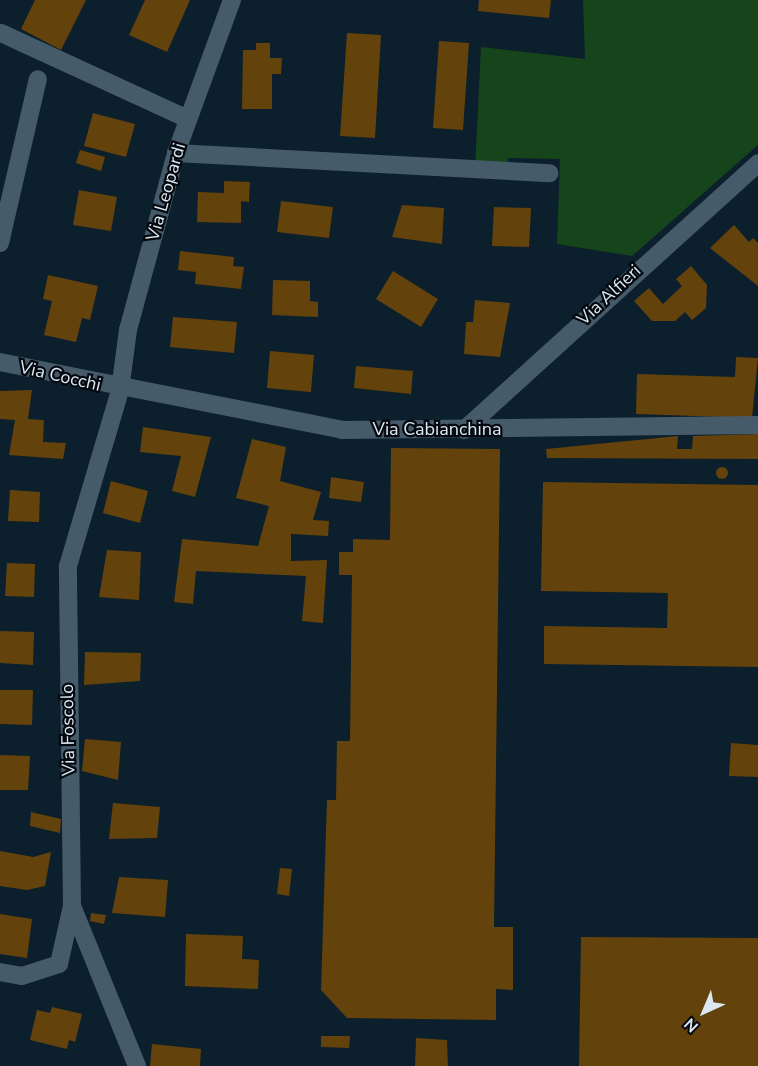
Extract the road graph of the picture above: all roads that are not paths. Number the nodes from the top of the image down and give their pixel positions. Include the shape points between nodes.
1 (232, 0) edge
2 (1, 33) edge
3 (38, 79) dead end
4 (188, 119) junction
5 (176, 153) junction
6 (758, 164) edge
7 (549, 173) dead end
8 (0, 243) edge
9 (0, 362) edge
10 (120, 390) junction
11 (758, 425) edge
12 (464, 430) junction
13 (72, 906) junction
14 (0, 972) edge
15 (137, 1066) edge

1 - 4 street, Via Leopardi
2 - 4 street
3 - 8 street
4 - 5 street, Via Leopardi
5 - 7 street
5 - 10 street, Via Leopardi via 128,330
6 - 12 street, Via Alfieri
9 - 10 street, Via Cocchi
10 - 12 street, Via Cabianchina via 342,430
10 - 13 street, Via Foscolo via 68,566
11 - 12 street, Via Cabianchina
13 - 14 street via 59,964 22,976
13 - 15 street, Via Foscolo

